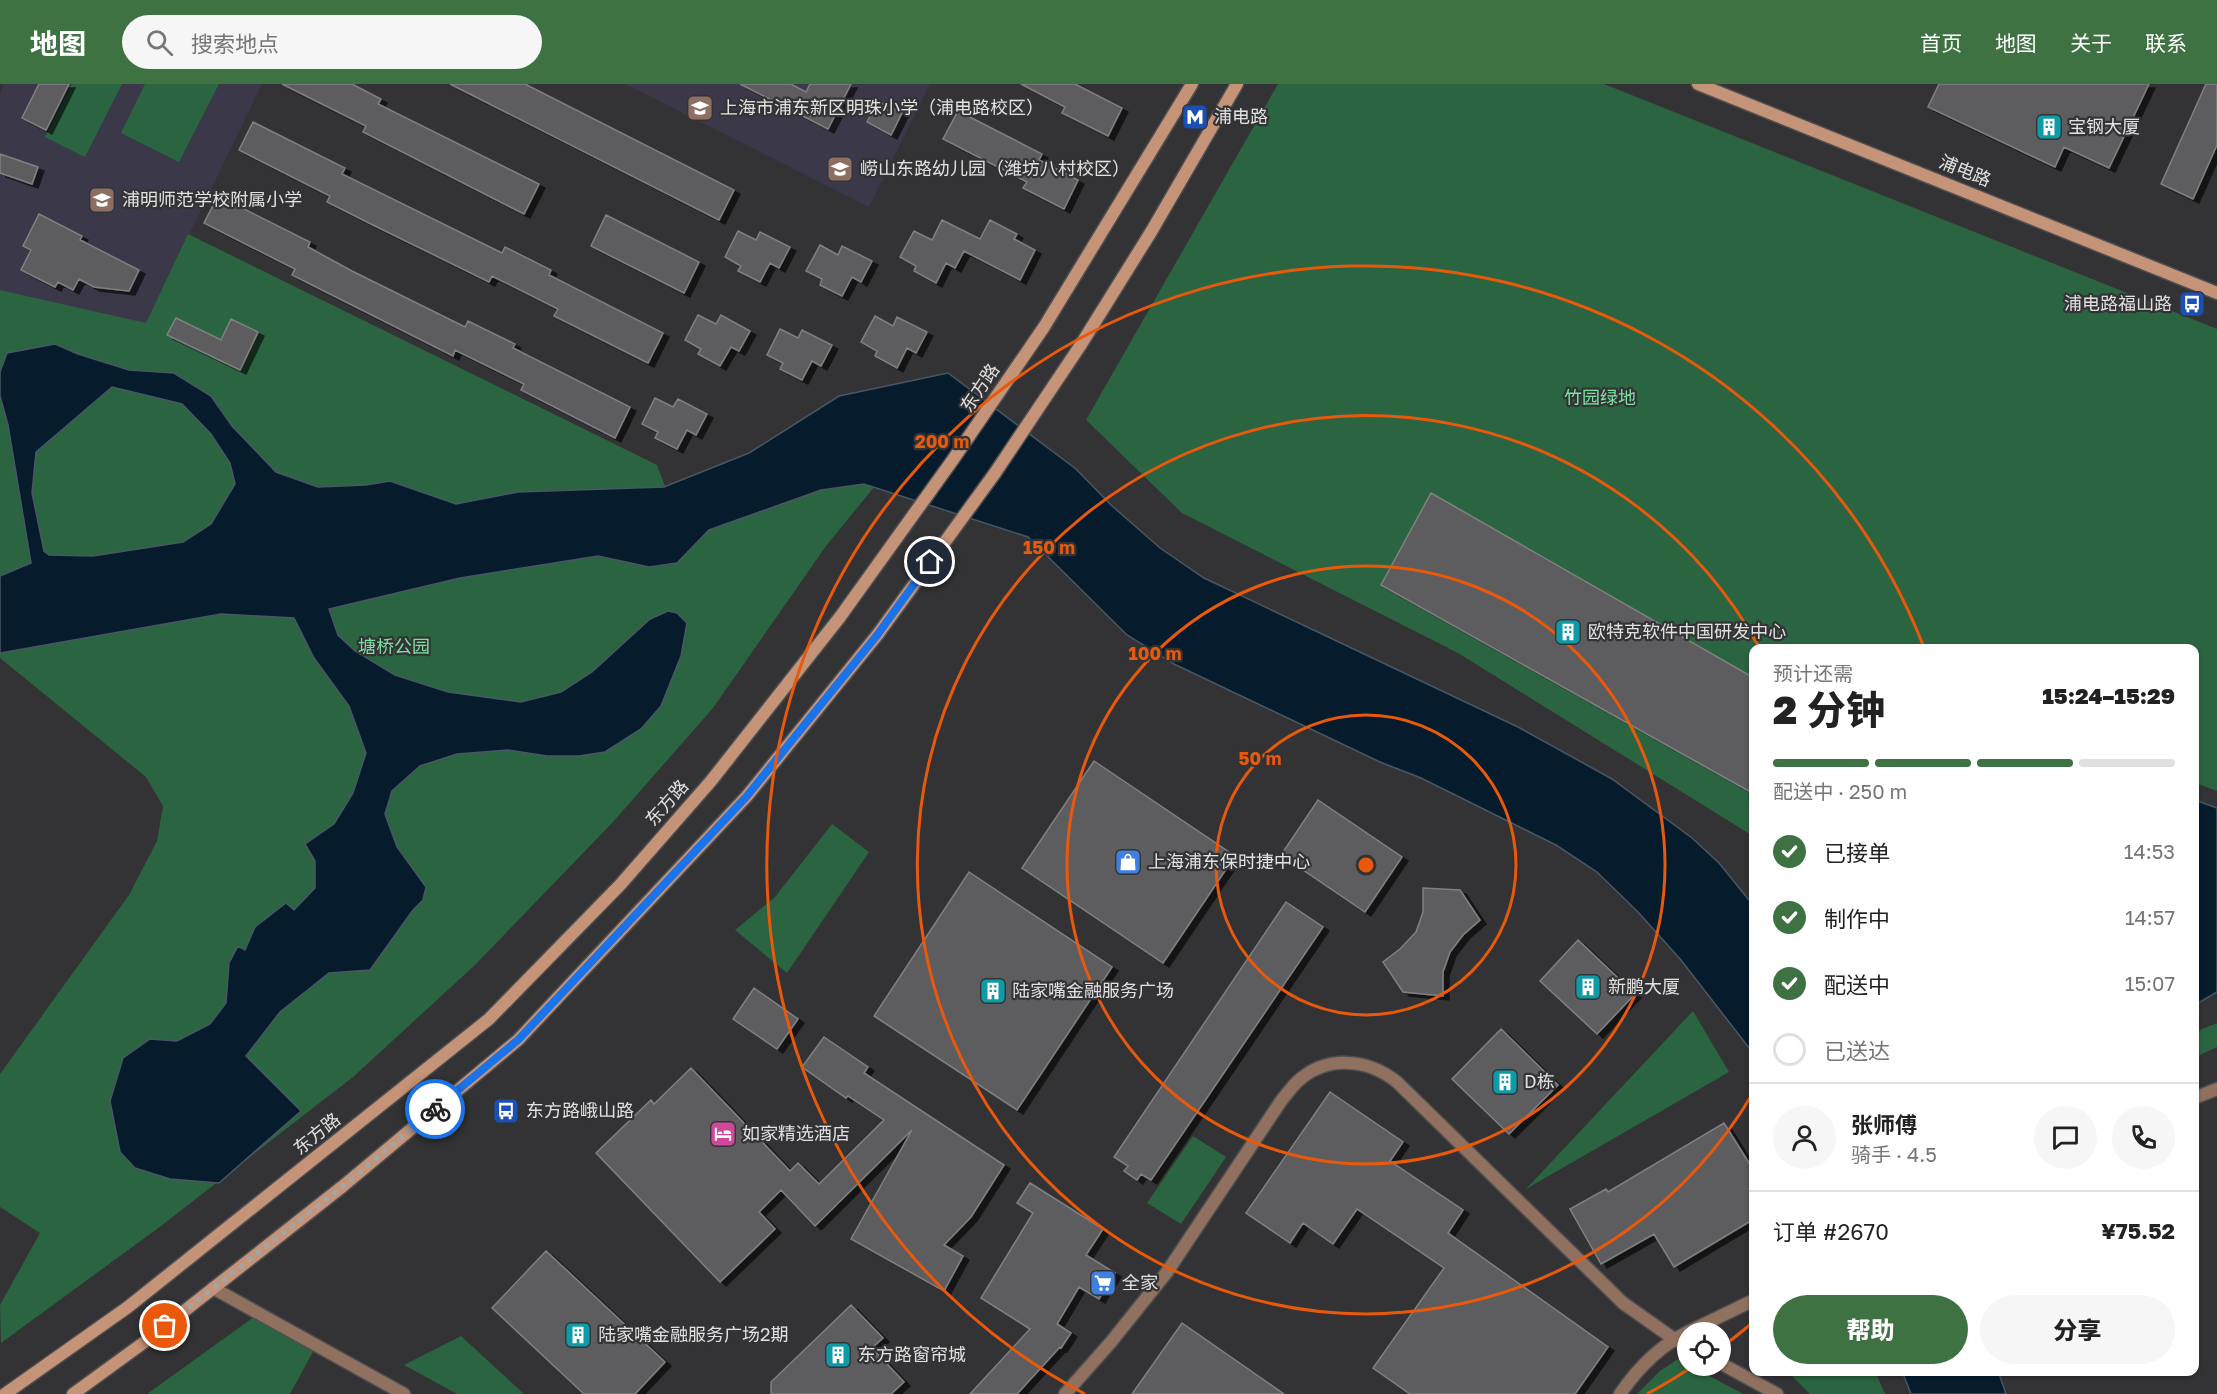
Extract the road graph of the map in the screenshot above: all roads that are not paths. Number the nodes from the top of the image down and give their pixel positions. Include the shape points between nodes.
1 (1192, 84) edge
2 (1237, 84) edge
3 (1698, 84) edge
4 (2217, 293) edge
5 (2217, 1089) edge
6 (2199, 1096) edge
7 (213, 1288) junction
8 (1749, 1302) edge
9 (1709, 1322) edge
10 (1677, 1338) edge
11 (1674, 1339) junction
12 (1677, 1340) edge
13 (1731, 1369) edge
14 (4, 1394) edge
15 (73, 1394) edge
16 (404, 1394) edge
17 (1065, 1394) edge
18 (1620, 1394) edge
19 (1776, 1394) edge

1 - 14 main road, 东方路 via 1044,327 952,461 840,617 696,798 620,885 489,1019 128,1307
2 - 7 main road via 1151,232 995,473 878,634 747,796 518,1040
3 - 4 main road, 浦电路
5 - 6 street
7 - 15 main road
7 - 16 street
8 - 9 street
10 - 11 street
11 - 12 street
11 - 17 street via 1623,1303 1397,1082 1383,1071 1361,1064 1338,1063 1297,1082 1281,1101 1167,1272
11 - 18 street via 1649,1358
13 - 19 street

